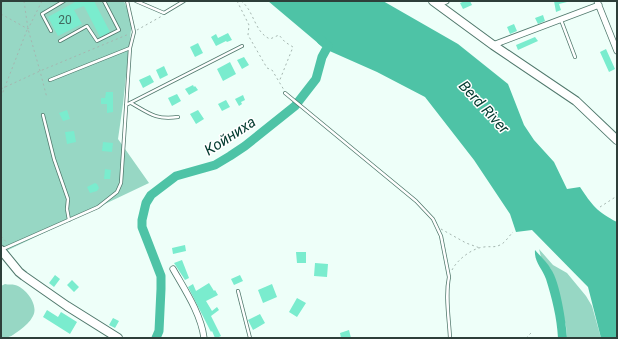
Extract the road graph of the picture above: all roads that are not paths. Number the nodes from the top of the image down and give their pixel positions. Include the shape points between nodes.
1 (64, 1) edge
2 (104, 1) edge
3 (127, 1) edge
4 (136, 1) edge
5 (184, 1) edge
6 (439, 2) edge
7 (598, 3) edge
8 (560, 20) junction
9 (51, 31) dead end
10 (60, 41) dead end
11 (493, 45) junction
12 (242, 46) dead end
13 (130, 48) junction
14 (617, 51) edge
15 (575, 57) dead end
16 (50, 80) dead end
17 (285, 93) road end
18 (131, 103) junction
19 (126, 105) junction
20 (43, 115) dead end
21 (178, 117) dead end
22 (617, 140) edge
23 (69, 220) junction
24 (1, 250) edge
25 (173, 268) dead end
26 (238, 291) dead end
27 (107, 335) edge
28 (118, 338) edge
29 (204, 338) edge
30 (250, 338) edge
31 (450, 338) edge

1 - 9 lane via 42,14
2 - 10 lane via 119,30 98,41 87,26
3 - 13 lane via 134,32
4 - 5 lane via 164,13
6 - 11 street
7 - 8 street
7 - 14 street
8 - 11 street
8 - 15 lane
11 - 22 street via 576,101
12 - 18 lane
13 - 16 lane
13 - 19 lane
17 - 31 lane via 416,201 433,219 441,236 449,276
18 - 19 lane
18 - 21 lane via 156,118
19 - 23 lane via 121,183 117,192 98,207
20 - 23 lane via 54,160 68,199
23 - 24 lane
24 - 27 street via 19,272
25 - 29 street via 203,328
26 - 30 lane
27 - 28 street

